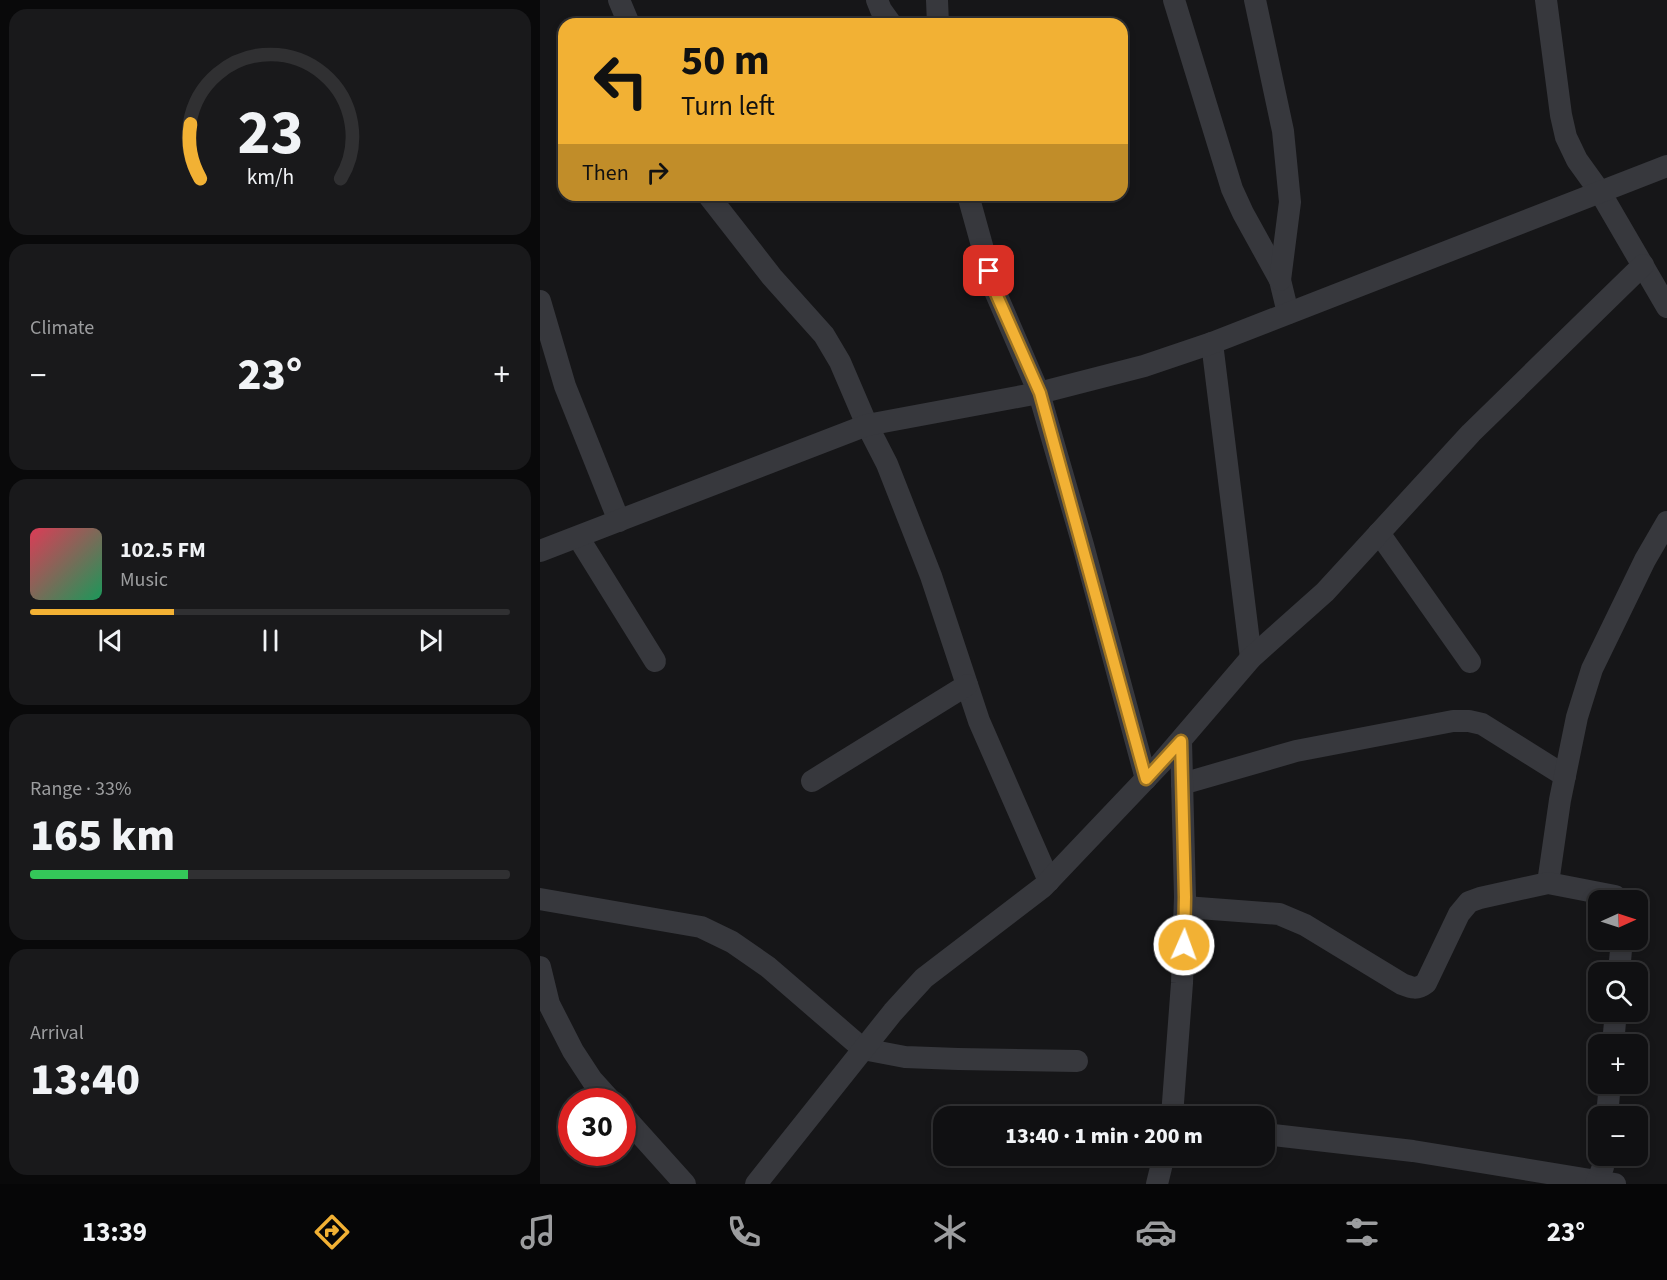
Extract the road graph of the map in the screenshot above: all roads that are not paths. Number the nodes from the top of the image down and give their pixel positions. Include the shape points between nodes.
1 (619, 0) edge
2 (877, 0) edge
3 (937, 0) edge
4 (1174, 0) edge
5 (1255, 0) edge
6 (1546, 0) edge
7 (626, 18) edge
8 (886, 18) edge
9 (938, 18) edge
10 (1667, 166) edge
11 (1600, 192) junction
12 (713, 201) edge
13 (970, 201) edge
14 (1642, 265) junction
15 (1280, 280) junction
16 (540, 302) edge
17 (1667, 307) edge
18 (1288, 313) junction
19 (546, 342) edge
20 (1212, 343) junction
21 (1040, 393) junction
22 (867, 424) junction
23 (619, 521) junction
24 (1667, 522) edge
25 (1379, 533) junction
26 (578, 537) junction
27 (540, 551) edge
28 (1251, 658) junction
29 (655, 661) dead end
30 (1470, 662) dead end
31 (967, 685) junction
32 (1181, 741) junction
33 (1565, 776) junction
34 (1146, 779) junction
35 (812, 781) dead end
36 (1182, 784) junction
37 (1049, 881) junction
38 (1548, 883) junction
39 (1588, 891) edge
40 (540, 899) edge
41 (1185, 907) junction
42 (540, 967) edge
43 (864, 1048) junction
44 (1077, 1061) dead end
45 (599, 1088) edge
46 (1173, 1106) edge
47 (636, 1130) edge
48 (1275, 1135) edge
49 (1161, 1166) edge
50 (1602, 1166) edge
51 (1603, 1183) edge
52 (685, 1184) edge
53 (756, 1184) edge
54 (1157, 1184) edge

1 - 7 street
2 - 8 street
3 - 9 street
4 - 15 street via 1232,189
5 - 15 street via 1283,131 1290,202
6 - 11 street via 1566,137
10 - 11 street
11 - 14 street
11 - 18 street
12 - 22 street via 772,278 824,335
13 - 21 street via 994,289
14 - 17 street
14 - 25 street via 1470,433
15 - 18 street
16 - 19 street
18 - 20 street
19 - 23 street
20 - 21 street via 1144,366
20 - 28 street
21 - 22 street
21 - 34 street
22 - 23 street
22 - 31 street via 920,546
23 - 26 street
24 - 33 street via 1592,669
25 - 28 street via 1325,592
25 - 30 street
26 - 27 street
26 - 29 street
28 - 32 street
31 - 35 street
31 - 37 street
32 - 34 street
32 - 36 street
33 - 36 street via 1482,724 1453,721 1296,751
33 - 38 street
34 - 37 street
36 - 41 street
37 - 43 street via 924,978
38 - 39 street
38 - 41 street via 1469,902 1420,988 1402,984 1305,925 1279,914
40 - 43 street via 701,927 732,942 768,967
41 - 46 street
42 - 45 street via 549,1004 573,1051
43 - 44 street via 905,1057
43 - 53 street
47 - 52 street
48 - 51 street via 1413,1151
49 - 54 street
50 - 51 street

